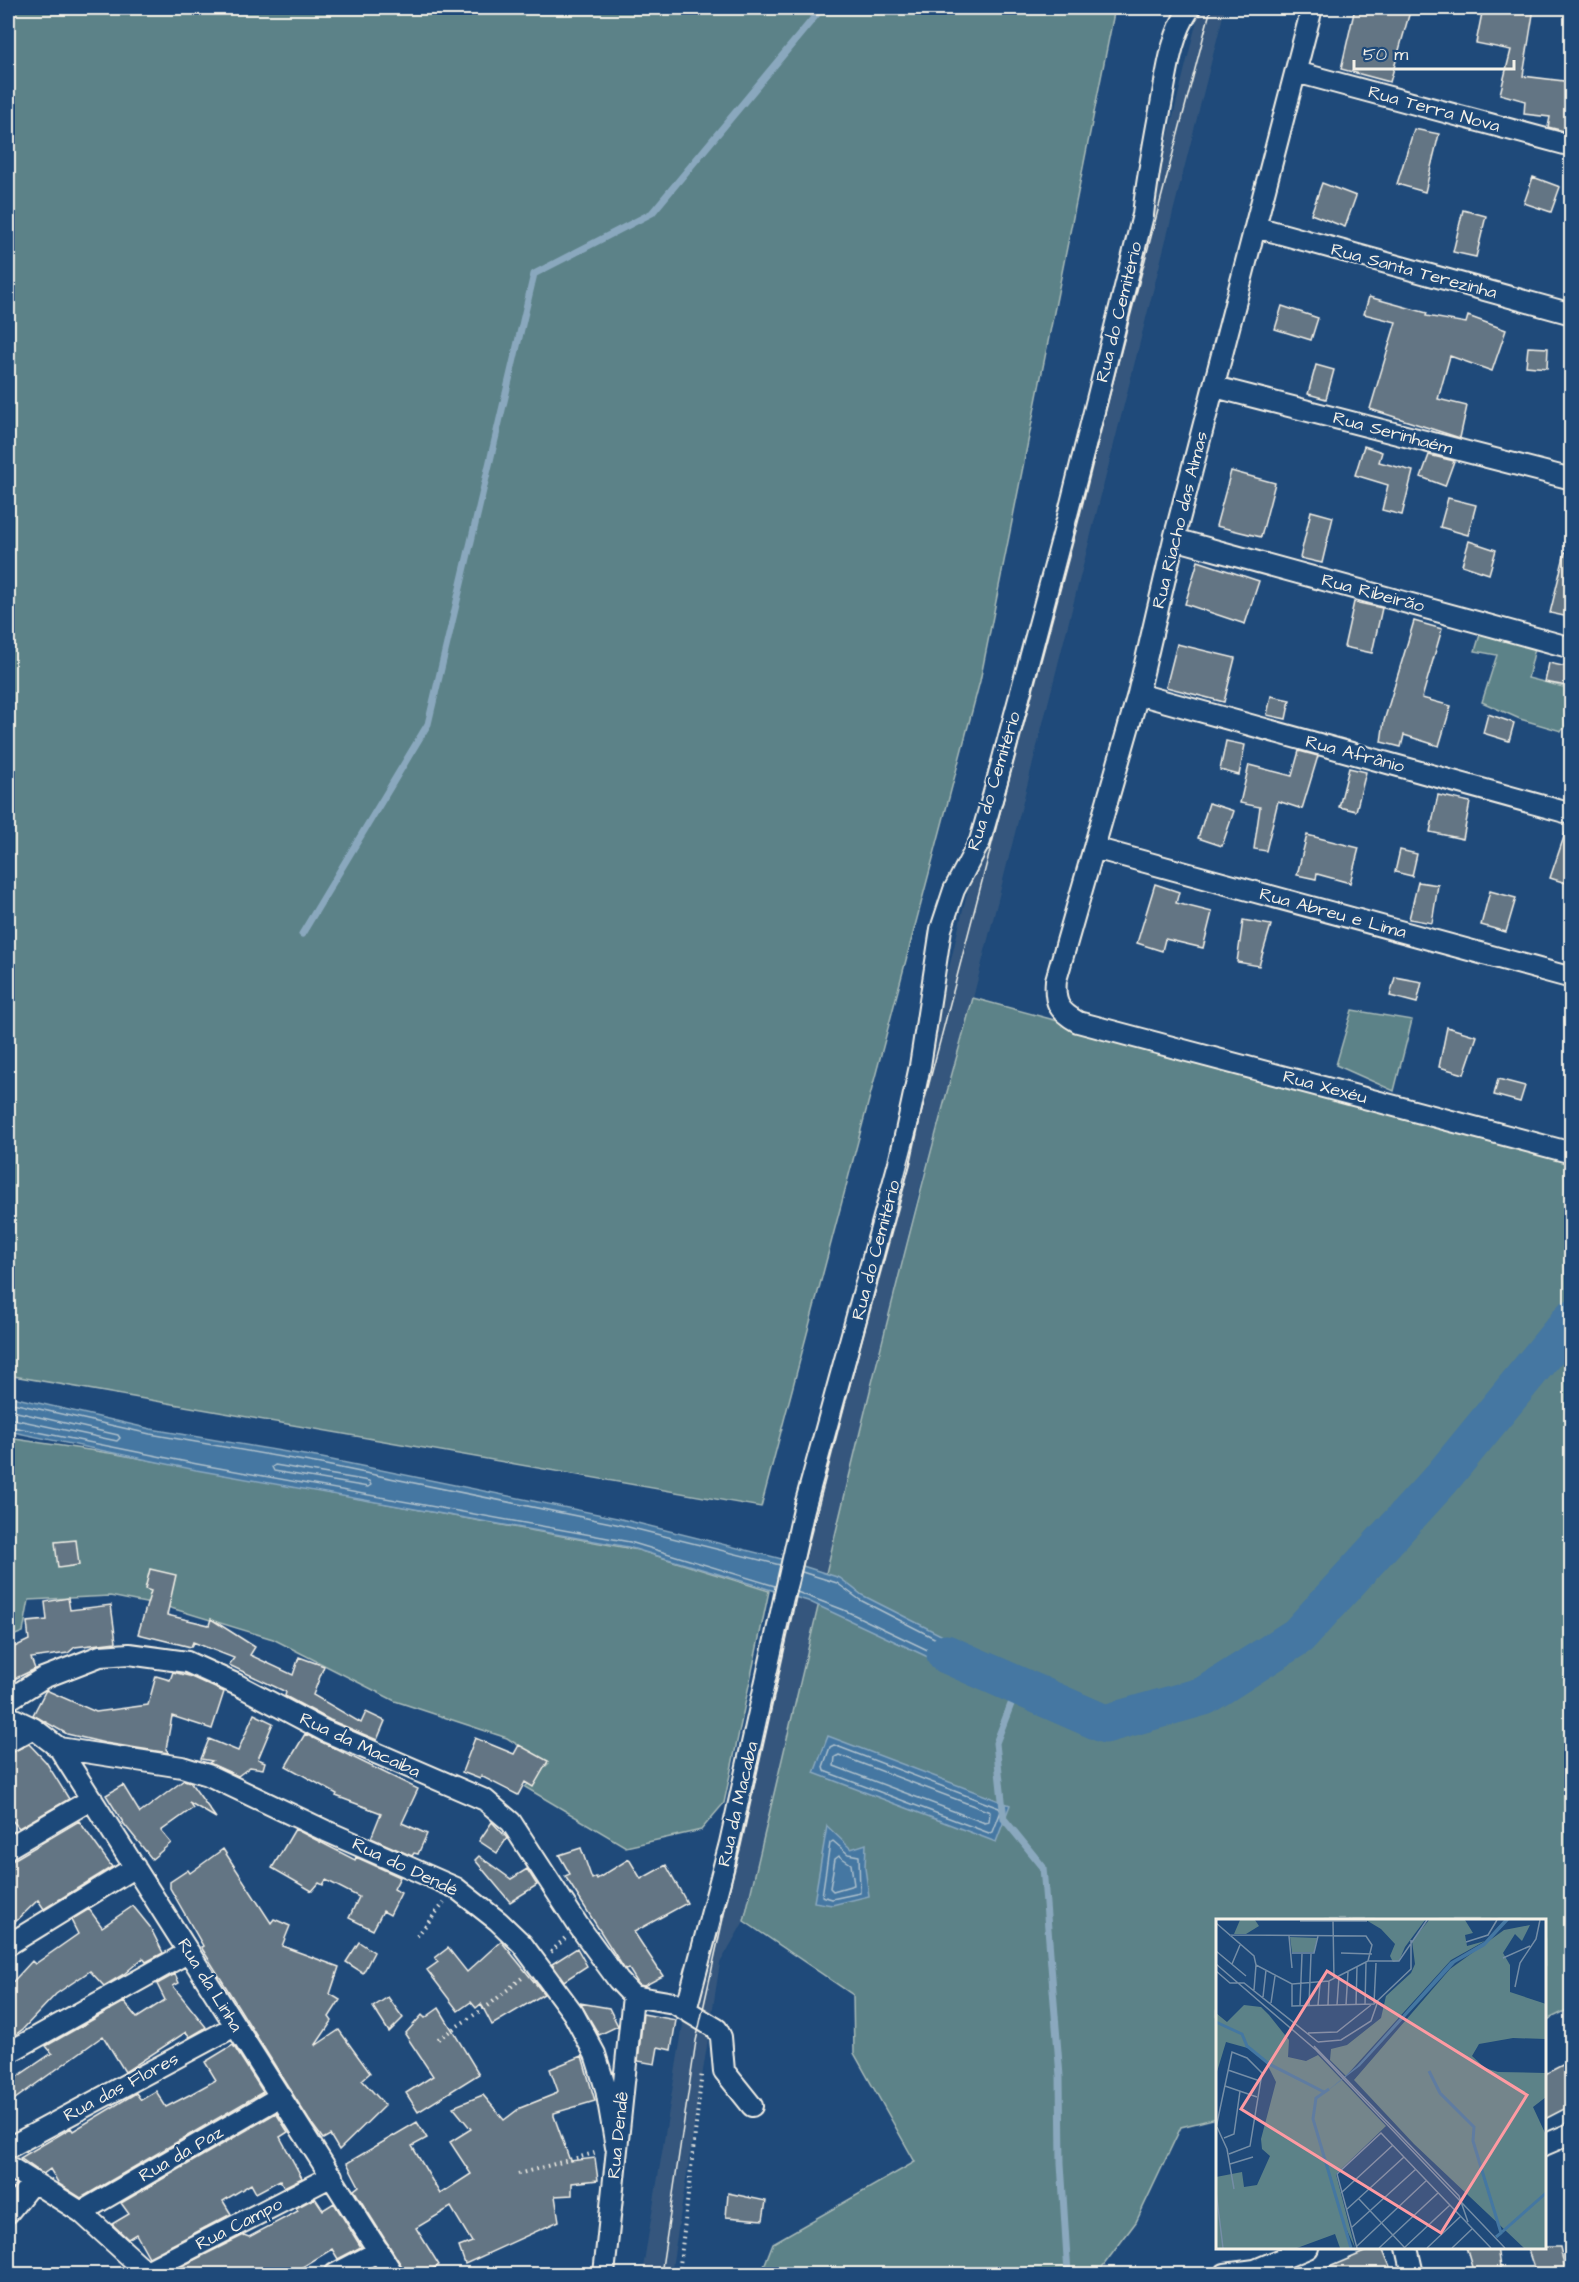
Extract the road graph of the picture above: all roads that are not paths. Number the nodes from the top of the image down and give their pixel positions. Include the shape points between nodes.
1 (1190, 8) edge
2 (1312, 8) edge
3 (1296, 72) junction
4 (1572, 146) edge
5 (1256, 227) junction
6 (1572, 314) edge
7 (1215, 387) junction
8 (1572, 479) edge
9 (1174, 539) junction
10 (1572, 648) edge
11 (1138, 694) junction
12 (1572, 814) edge
13 (1094, 848) junction
14 (1572, 978) edge
15 (1078, 1022) joint
16 (1572, 1153) edge
17 (783, 1597) joint
18 (8, 1700) edge
19 (8, 1716) edge
20 (33, 1728) junction
21 (8, 1743) edge
22 (59, 1748) junction
23 (92, 1799) junction
24 (8, 1848) edge
25 (135, 1867) junction
26 (8, 1945) edge
27 (189, 1952) junction
28 (633, 1996) junction
29 (687, 2010) junction
30 (235, 2026) junction
31 (8, 2053) edge
32 (281, 2096) junction
33 (752, 2106) dead end
34 (1572, 2133) edge
35 (1546, 2145) edge
36 (616, 2147) junction
37 (8, 2148) edge
38 (8, 2166) edge
39 (332, 2176) junction
40 (32, 2183) junction
41 (81, 2212) junction
42 (8, 2213) edge
43 (1304, 2249) edge
44 (1407, 2249) edge
45 (379, 2251) junction
46 (1255, 2272) edge
47 (148, 2273) edge
48 (335, 2274) edge
49 (393, 2274) edge
50 (604, 2274) edge
51 (1225, 2274) edge
52 (1413, 2274) edge

1 - 17 street, Rua do Cemitério via 1180,24 1165,79 1143,215 993,796 980,841 954,890 941,929 920,1066 900,1159
2 - 3 street, Rua Riacho das Almas
3 - 4 street, Rua Terra Nova
3 - 5 street, Rua Riacho das Almas
5 - 6 street, Rua Santa Terezinha
5 - 7 street, Rua Riacho das Almas
7 - 8 street, Rua Serinhaém
7 - 9 street, Rua Riacho das Almas
9 - 10 street, Rua Ribeirão
9 - 11 street, Rua Riacho das Almas
11 - 12 street, Rua Afrânio
11 - 13 street, Rua Riacho das Almas
13 - 14 street, Rua Abreu e Lima
13 - 15 street, Rua Riacho das Almas via 1056,980 1056,1005
15 - 16 street, Rua Xexéu
17 - 29 street, Rua da Macaba via 730,1843
18 - 28 street, Rua da Macaiba via 52,1674 100,1656 129,1653 188,1662 325,1731 485,1800 511,1822 578,1925
19 - 20 street, Rua da Linha
20 - 21 street
20 - 22 street, Rua da Linha
22 - 23 street, Rua da Linha
22 - 36 street, Rua do Dendé via 182,1767 208,1775 456,1888 498,1921 539,1964 573,2013 595,2054 606,2089
23 - 24 street
23 - 25 street, Rua da Linha
25 - 26 street
25 - 27 street, Rua da Linha
27 - 30 street, Rua da Linha
27 - 31 street
28 - 29 street via 662,1999
28 - 36 street, Rua Dendê
29 - 33 street via 719,2033 724,2071
30 - 32 street, Rua da Linha
30 - 37 street, Rua das Flores
32 - 39 street, Rua da Linha
32 - 41 street, Rua da Paz
34 - 35 street
36 - 50 street, Rua Dendê
38 - 40 street
39 - 45 street, Rua da Linha
39 - 47 street, Rua Campo
40 - 41 street
40 - 42 street
41 - 47 street
43 - 46 street
44 - 52 street
45 - 48 street
45 - 49 street, Rua da Linha
46 - 51 street

